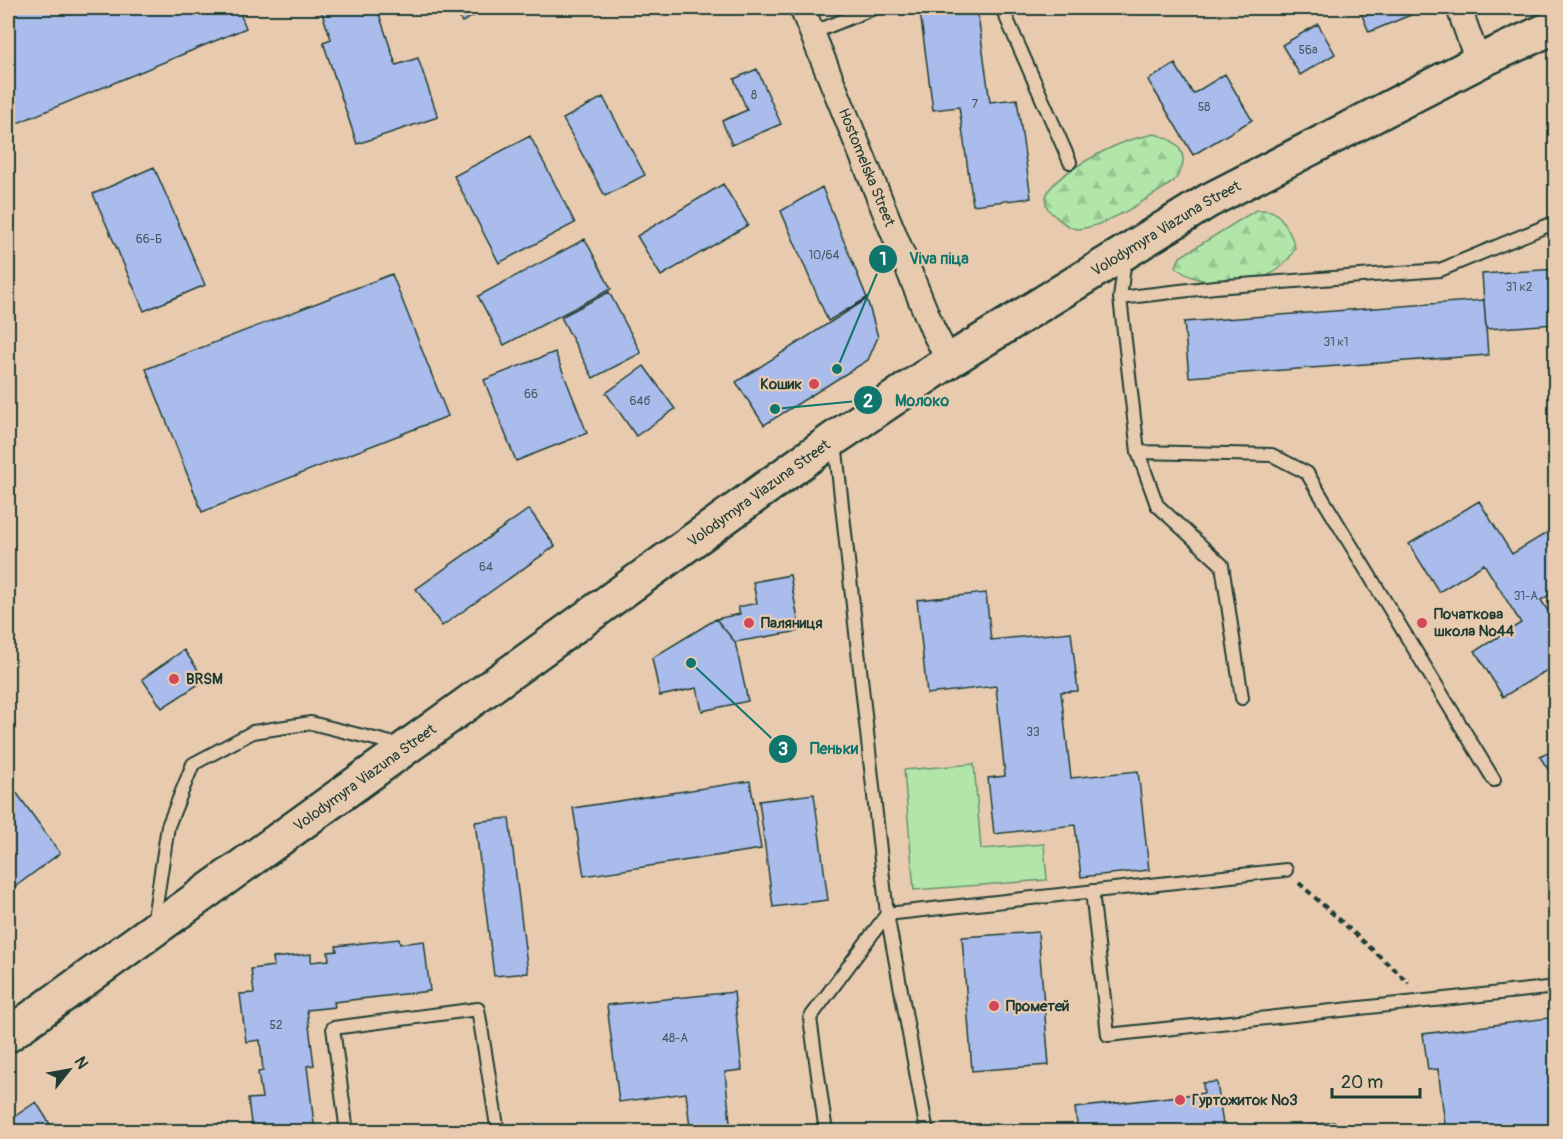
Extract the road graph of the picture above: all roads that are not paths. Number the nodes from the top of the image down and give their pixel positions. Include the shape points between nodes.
1 (802, 8) edge
2 (874, 8) edge
3 (1002, 8) edge
4 (1459, 8) edge
5 (1556, 26) edge
6 (812, 33) junction
7 (1478, 62) junction
8 (1070, 162) dead end
9 (1556, 222) edge
10 (1126, 251) junction
11 (1120, 298) junction
12 (949, 361) junction
13 (835, 438) junction
14 (1138, 452) junction
15 (1242, 698) dead end
16 (406, 747) junction
17 (1494, 780) dead end
18 (1286, 870) road end
19 (1092, 891) junction
20 (887, 914) junction
21 (152, 930) junction
22 (1556, 987) edge
23 (8, 1035) edge
24 (347, 1131) edge
25 (498, 1131) edge
26 (826, 1131) edge
27 (927, 1131) edge

1 - 6 street, Hostomelska Street
2 - 6 lane
3 - 8 lane
4 - 7 street
5 - 7 main road, Volodymyra Viazuna Street
6 - 12 street, Hostomelska Street
7 - 10 main road, Volodymyra Viazuna Street via 1208,201
9 - 11 lane via 1440,270
10 - 11 lane
10 - 12 main road, Volodymyra Viazuna Street
11 - 14 lane
12 - 13 main road, Volodymyra Viazuna Street
13 - 16 main road, Volodymyra Viazuna Street
13 - 20 lane
14 - 15 lane via 1157,505 1222,565
14 - 17 lane via 1272,455 1307,473
16 - 21 main road, Volodymyra Viazuna Street
16 - 21 lane via 311,723 253,732 193,764 168,826
18 - 19 lane
19 - 20 lane
19 - 22 lane via 1108,1035
20 - 26 lane via 810,1018
20 - 27 lane
21 - 23 main road, Volodymyra Viazuna Street
24 - 25 lane via 333,1028 478,1009

